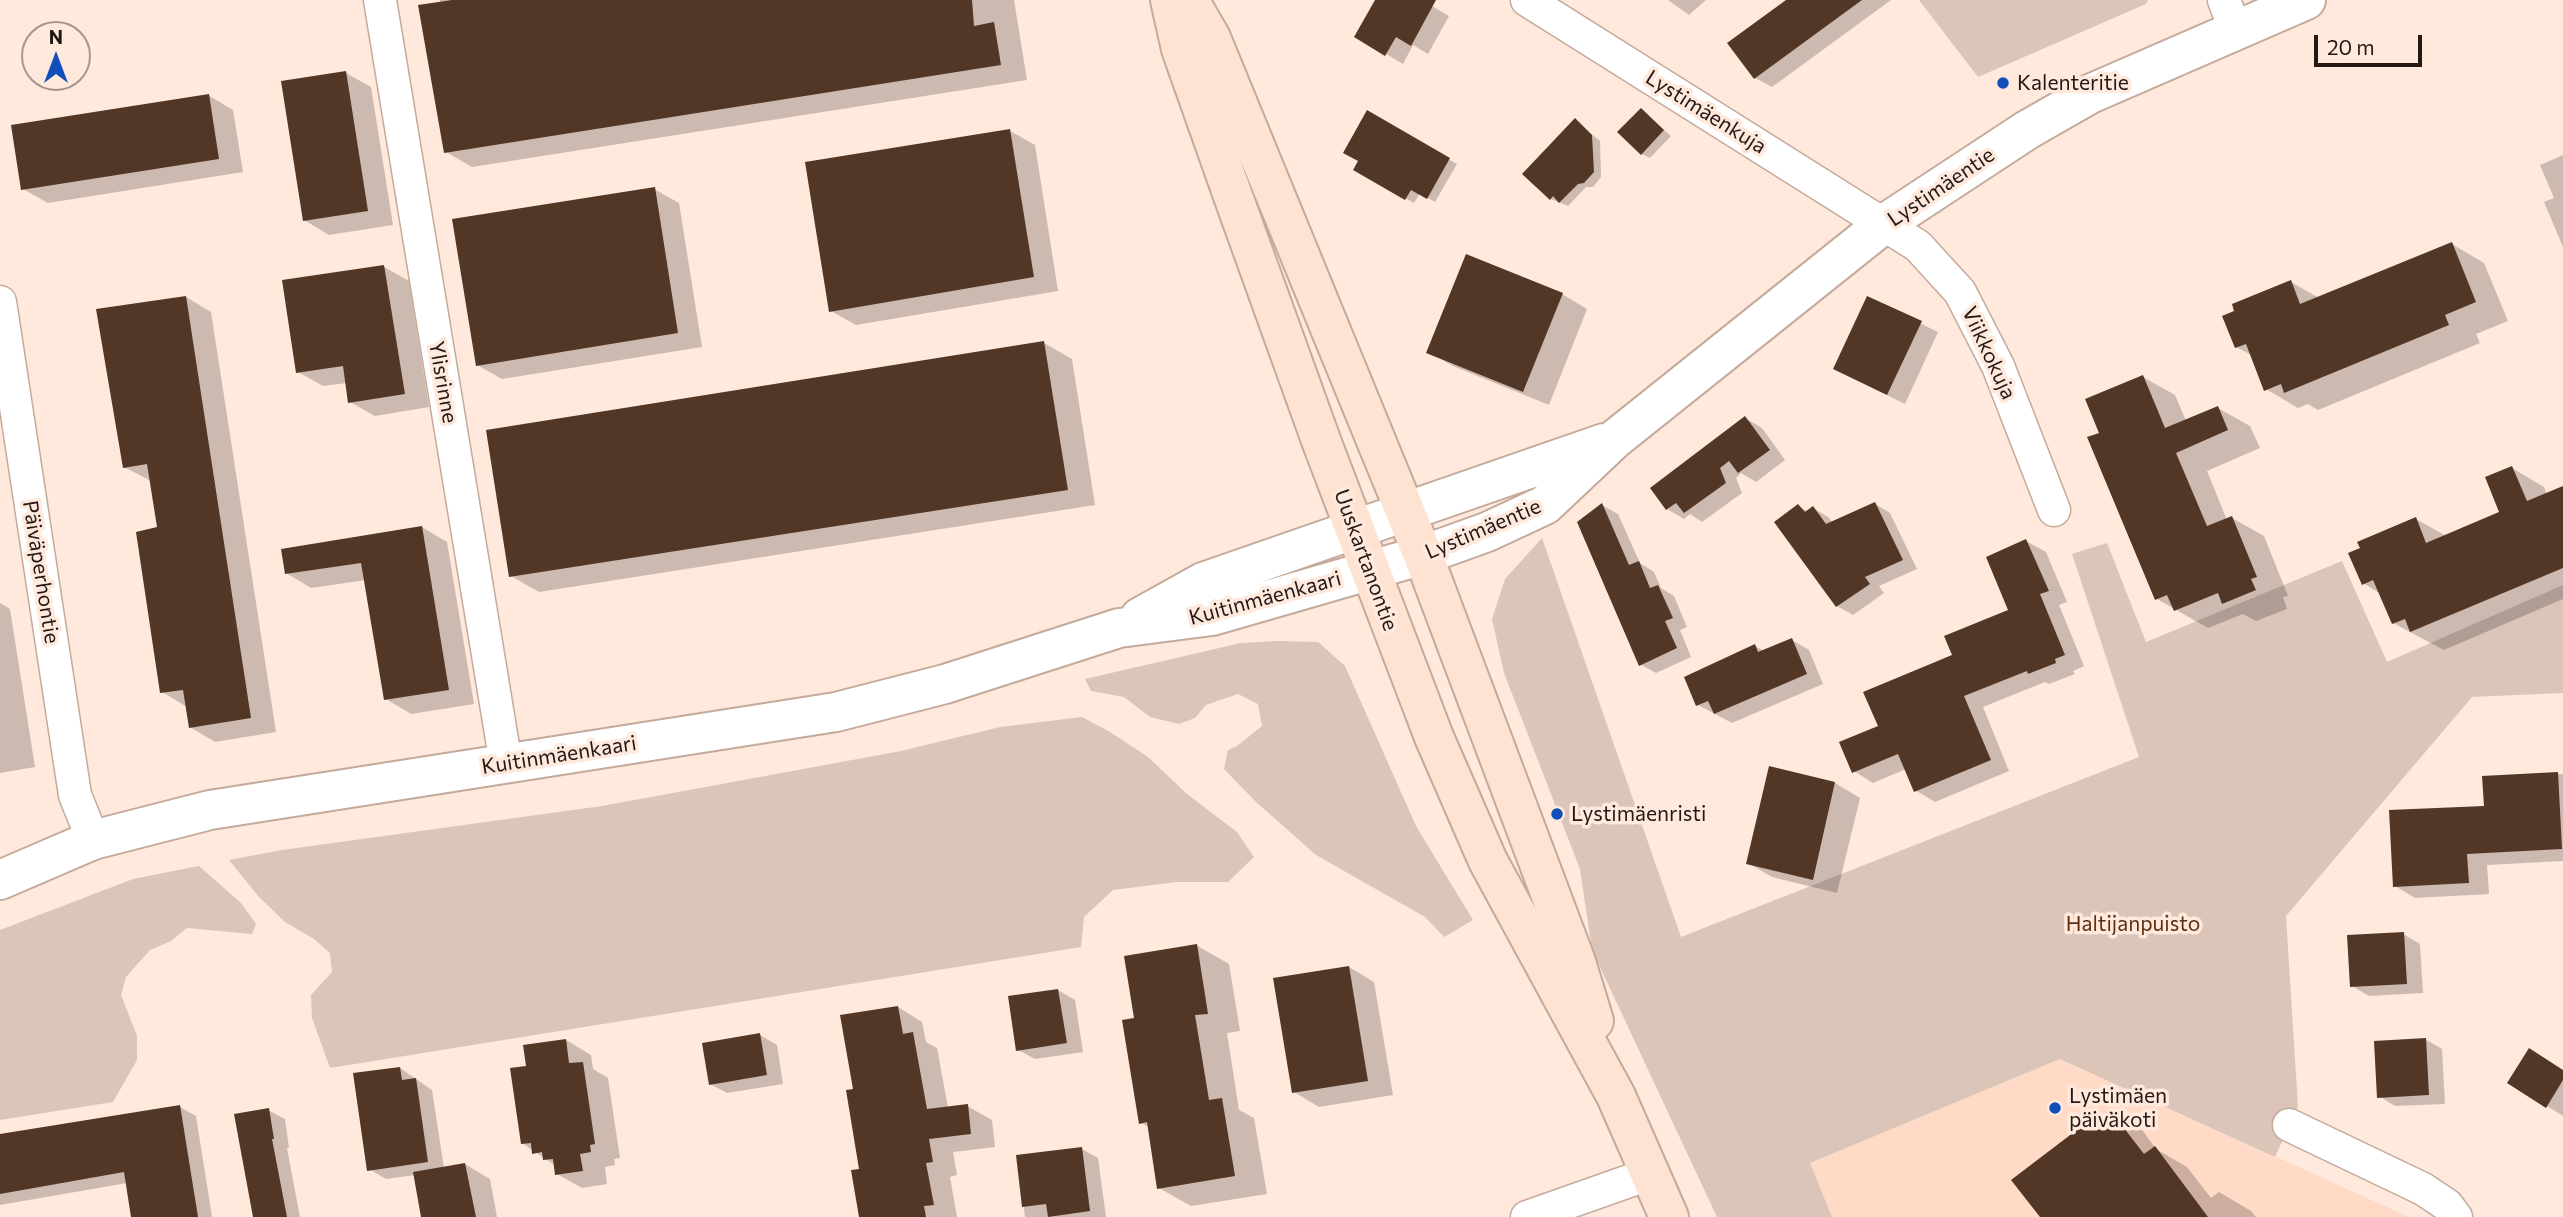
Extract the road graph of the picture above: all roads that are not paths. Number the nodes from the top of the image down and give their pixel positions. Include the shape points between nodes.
1 (380, 0) edge
2 (1170, 0) edge
3 (1189, 0) edge
4 (1527, 0) edge
5 (2306, 0) edge
6 (2230, 15) edge
7 (1884, 225) junction
8 (0, 303) edge
9 (1615, 439) junction
10 (1405, 510) junction
11 (2054, 510) dead end
12 (1354, 528) junction
13 (1423, 555) junction
14 (1370, 571) junction
15 (1119, 628) junction
16 (506, 764) junction
17 (93, 840) junction
18 (0, 880) edge
19 (1616, 1096) junction
20 (2289, 1125) dead end
21 (1649, 1174) junction
22 (1527, 1217) edge
23 (1669, 1217) edge
24 (2456, 1217) edge

1 - 16 street, Ylisrinne
2 - 12 main road, Uuskartanontie via 1181,49
3 - 10 main road, Uuskartanontie via 1211,38
4 - 7 street, Lystimäenkuja
5 - 6 street, Lystimäentie
6 - 7 street, Lystimäentie via 2027,130
7 - 9 street, Lystimäentie
7 - 11 street, Viikkokuja via 1918,246 1960,292 1998,366
8 - 17 street, Päiväperhontie via 75,795
9 - 10 street, Lystimäentie
9 - 13 street, Lystimäentie via 1545,505
10 - 12 street, Lystimäentie
10 - 13 main road, Uuskartanontie
12 - 14 main road, Uuskartanontie
12 - 15 street, Kuitinmäenkaari via 1203,582
13 - 14 street, Lystimäentie
13 - 19 main road, Uuskartanontie via 1576,962
14 - 15 street, Kuitinmäenkaari via 1212,616
14 - 19 main road, Uuskartanontie via 1488,861
15 - 16 street, Kuitinmäenkaari via 945,684 836,712
16 - 17 street, Kuitinmäenkaari via 210,810
17 - 18 street, Kuitinmäenkaari
19 - 21 main road, Uuskartanontie
20 - 24 street via 2423,1189
21 - 22 street
21 - 23 main road, Uuskartanontie

